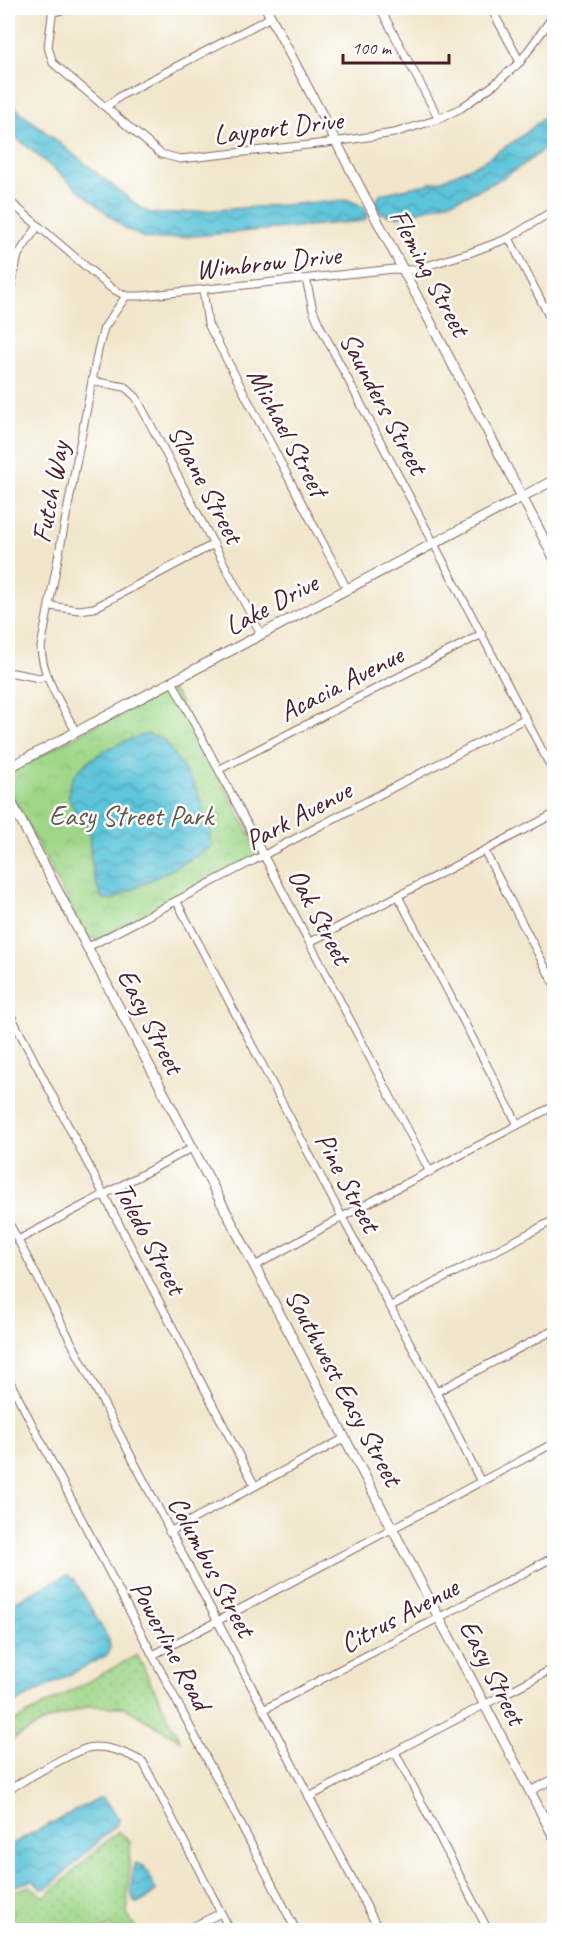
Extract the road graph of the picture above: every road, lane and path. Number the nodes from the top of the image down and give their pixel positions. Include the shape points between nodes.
1 (76, 8) edge
2 (266, 8) edge
3 (380, 8) edge
4 (491, 8) edge
5 (53, 10) edge
6 (555, 15) edge
7 (271, 17) junction
8 (520, 62) junction
9 (106, 107) junction
10 (439, 119) junction
11 (336, 142) junction
12 (8, 200) edge
13 (555, 210) edge
14 (38, 226) junction
15 (508, 238) junction
16 (403, 270) junction
17 (306, 279) junction
18 (203, 290) junction
19 (126, 296) junction
20 (8, 302) edge
21 (555, 326) edge
22 (92, 381) junction
23 (555, 480) edge
24 (522, 497) junction
25 (434, 543) junction
26 (214, 544) junction
27 (555, 558) edge
28 (347, 589) junction
29 (50, 606) junction
30 (261, 634) junction
31 (482, 634) junction
32 (8, 672) edge
33 (47, 675) junction
34 (172, 681) junction
35 (526, 718) junction
36 (76, 732) junction
37 (8, 768) edge
38 (220, 769) junction
39 (555, 773) edge
40 (8, 796) edge
41 (555, 814) edge
42 (485, 852) junction
43 (264, 856) junction
44 (398, 896) junction
45 (177, 902) junction
46 (310, 942) junction
47 (88, 947) junction
48 (555, 984) edge
49 (8, 1010) edge
50 (555, 1106) edge
51 (518, 1125) junction
52 (192, 1148) junction
53 (430, 1172) junction
54 (103, 1195) junction
55 (342, 1217) junction
56 (555, 1220) edge
57 (8, 1221) edge
58 (18, 1240) junction
59 (255, 1266) junction
60 (391, 1306) junction
61 (555, 1330) edge
62 (8, 1378) edge
63 (436, 1392) junction
64 (345, 1438) junction
65 (555, 1443) edge
66 (481, 1482) junction
67 (255, 1486) junction
68 (393, 1528) junction
69 (169, 1532) junction
70 (555, 1557) edge
71 (440, 1617) junction
72 (218, 1621) junction
73 (153, 1655) junction
74 (555, 1668) edge
75 (485, 1705) junction
76 (263, 1710) junction
77 (395, 1752) junction
78 (555, 1779) edge
79 (8, 1790) edge
80 (530, 1791) junction
81 (309, 1797) junction
82 (555, 1837) edge
83 (220, 1913) junction
84 (186, 1930) edge
85 (230, 1930) edge
86 (296, 1930) edge
87 (379, 1930) edge
88 (489, 1930) edge

1 - 5 street
2 - 7 street, Fleming Street
3 - 10 street
4 - 8 street
5 - 9 street, Layport Drive via 48,47 53,63
6 - 8 street, Layport Drive
7 - 9 street
7 - 11 street, Fleming Street
8 - 10 street, Layport Drive via 461,108
9 - 11 street, Layport Drive via 161,154 180,159
10 - 11 street, Layport Drive via 394,133
11 - 16 street, Fleming Street
12 - 14 street
13 - 15 street, Wimbrow Drive
14 - 19 street via 111,288
14 - 20 street via 18,255
15 - 16 street, Wimbrow Drive
15 - 21 street
16 - 17 street, Wimbrow Drive
16 - 24 street, Fleming Street
17 - 18 street, Wimbrow Drive
17 - 25 street, Saunders Street via 319,324
18 - 19 street, Wimbrow Drive
18 - 28 street, Michael Street via 208,324
19 - 22 street, Futch Way via 104,328
22 - 26 street, Sloane Street via 124,387 136,397
22 - 29 street, Futch Way
23 - 24 street, Lake Drive
24 - 25 street, Lake Drive
24 - 27 street, Fleming Street
25 - 28 street, Lake Drive
25 - 31 street, Saunders Street
26 - 29 street via 94,608
26 - 30 street, Sloane Street
28 - 30 street, Lake Drive
29 - 33 street, Futch Way via 41,647
30 - 34 street, Lake Drive
31 - 35 street, Saunders Street
31 - 38 street, Acacia Avenue
32 - 33 street via 40,678
33 - 36 street, Futch Way
34 - 36 street, Lake Drive
34 - 38 street, Oak Street
35 - 39 street, Saunders Street
35 - 43 street, Park Avenue
36 - 37 street, Lake Drive
38 - 43 street, Oak Street
40 - 47 street, Easy Street
41 - 42 street
42 - 44 street
42 - 48 street
43 - 45 street, Park Avenue
43 - 46 street, Oak Street
44 - 46 street
44 - 51 street
45 - 47 street, Park Avenue
45 - 55 street, Pine Street
46 - 53 street, Oak Street
47 - 52 street, Easy Street
49 - 54 street, Toledo Street
50 - 51 street
51 - 53 street
52 - 54 street
52 - 59 street, Easy Street
53 - 55 street
54 - 58 street
54 - 67 street, Toledo Street
55 - 59 street
55 - 60 street, Pine Street
56 - 60 street
57 - 58 street, Columbus Street
58 - 69 street, Columbus Street
59 - 64 street, Southwest Easy Street
60 - 63 street, Pine Street
61 - 63 street
62 - 73 street, Powerline Road
63 - 66 street, Pine Street
64 - 67 street
64 - 68 street, Southwest Easy Street
65 - 66 street
66 - 68 street
67 - 69 street
68 - 71 street, Easy Street
68 - 72 street
69 - 72 street, Columbus Street
70 - 71 street, Citrus Avenue
71 - 75 street, Easy Street
71 - 76 street, Citrus Avenue
72 - 73 street
72 - 76 street, Columbus Street
73 - 86 street, Powerline Road
74 - 75 street
75 - 77 street
75 - 80 street, Easy Street
76 - 81 street, Columbus Street
77 - 81 street
77 - 88 street
78 - 80 street
79 - 83 street via 93,1746 121,1751 143,1762
80 - 82 street, Easy Street
81 - 87 street, Columbus Street
83 - 84 street
83 - 85 street

